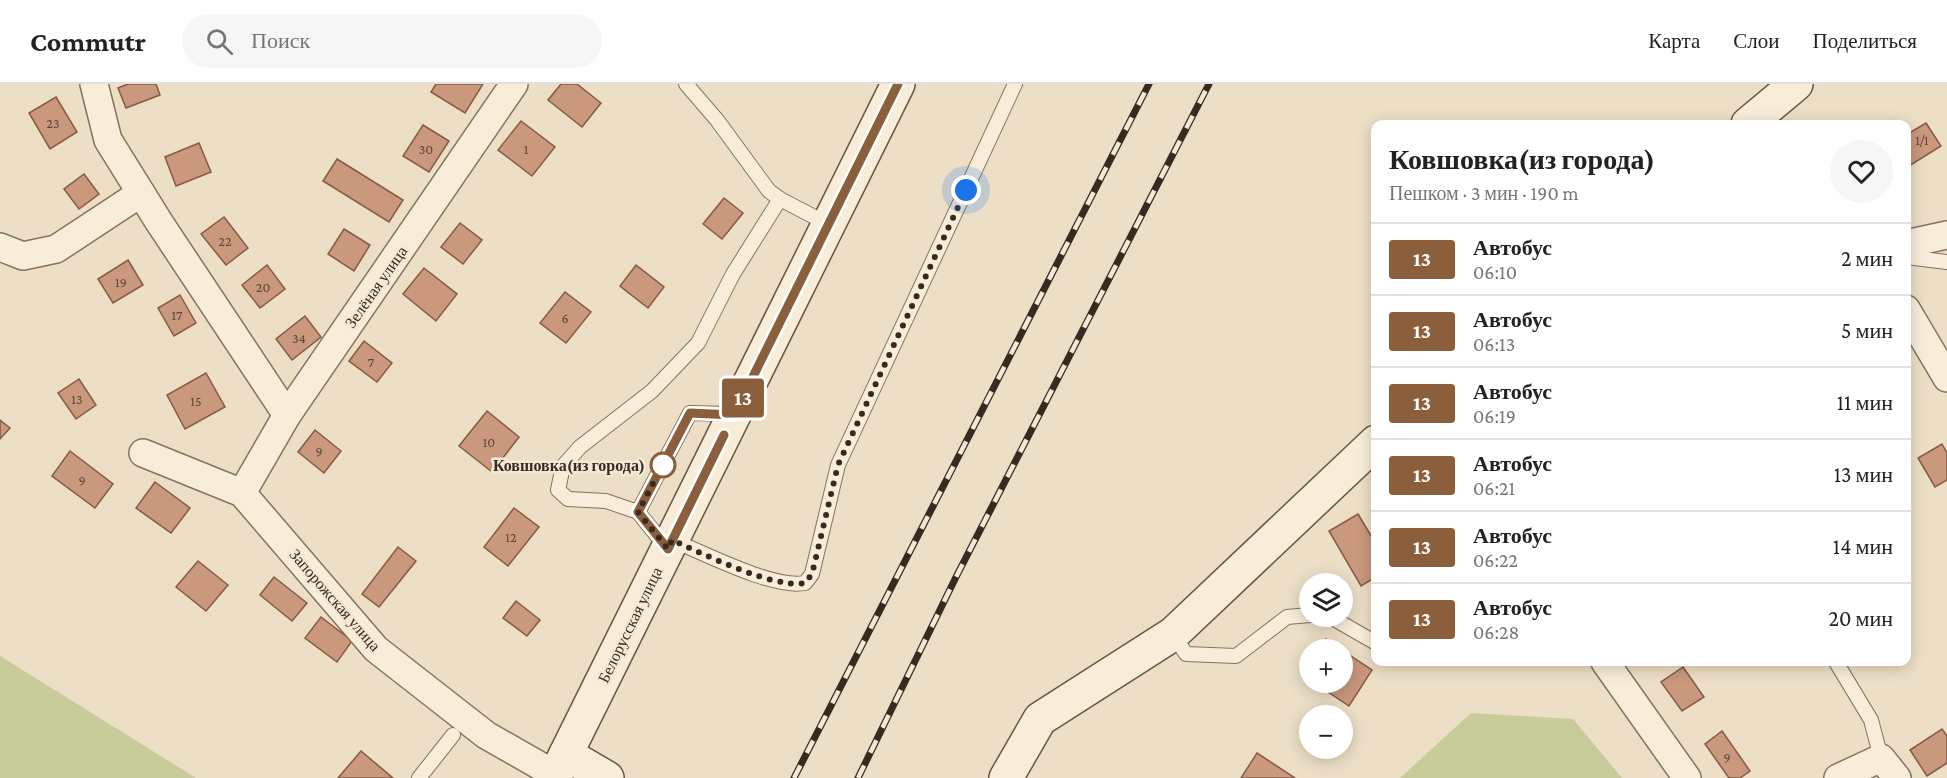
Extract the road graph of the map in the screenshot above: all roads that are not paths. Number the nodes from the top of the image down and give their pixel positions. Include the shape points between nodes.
1 (94, 84) edge
2 (514, 84) edge
3 (686, 84) edge
4 (898, 84) edge
5 (1015, 84) edge
6 (1796, 84) edge
7 (1753, 120) edge
8 (141, 194) junction
9 (780, 199) junction
10 (828, 224) junction
11 (1947, 235) edge
12 (1911, 243) edge
13 (0, 247) edge
14 (1911, 258) edge
15 (1947, 262) edge
16 (1911, 317) edge
17 (1947, 378) edge
18 (287, 415) junction
19 (734, 415) junction
20 (1371, 447) edge
21 (142, 453) dead end
22 (242, 493) junction
23 (638, 512) junction
24 (670, 545) junction
25 (1299, 616) edge
26 (1347, 627) edge
27 (1173, 634) junction
28 (1371, 641) edge
29 (1608, 666) edge
30 (1838, 666) edge
31 (453, 735) dead end
32 (1889, 768) edge
33 (559, 769) edge
34 (419, 778) edge
35 (607, 778) edge
36 (1006, 778) edge
37 (1687, 778) edge
38 (1838, 778) edge

1 - 8 street via 108,140
2 - 18 street, Зелёная улица
3 - 9 lane via 769,191
4 - 10 main road, Белорусская улица
5 - 24 lane via 838,465 812,574 805,583 792,585
6 - 7 main road
8 - 13 street via 56,249 23,256
8 - 18 street
9 - 10 lane
9 - 23 lane via 733,274 698,343 652,391 580,447 563,466 558,490 568,499 606,501
10 - 19 main road, Белорусская улица
11 - 12 street
14 - 15 lane
16 - 17 street
18 - 22 street, Зелёная улица
19 - 23 lane via 690,413
19 - 24 main road, Белорусская улица
20 - 27 main road
21 - 22 street, Запорожская улица
22 - 33 street, Запорожская улица via 376,649 486,735
23 - 24 lane
24 - 33 main road, Белорусская улица
25 - 27 lane via 1287,617 1236,656 1186,654
26 - 28 lane
27 - 36 main road via 1040,719
29 - 37 street
30 - 32 lane via 1871,720
31 - 34 lane
32 - 38 street
33 - 35 main road

